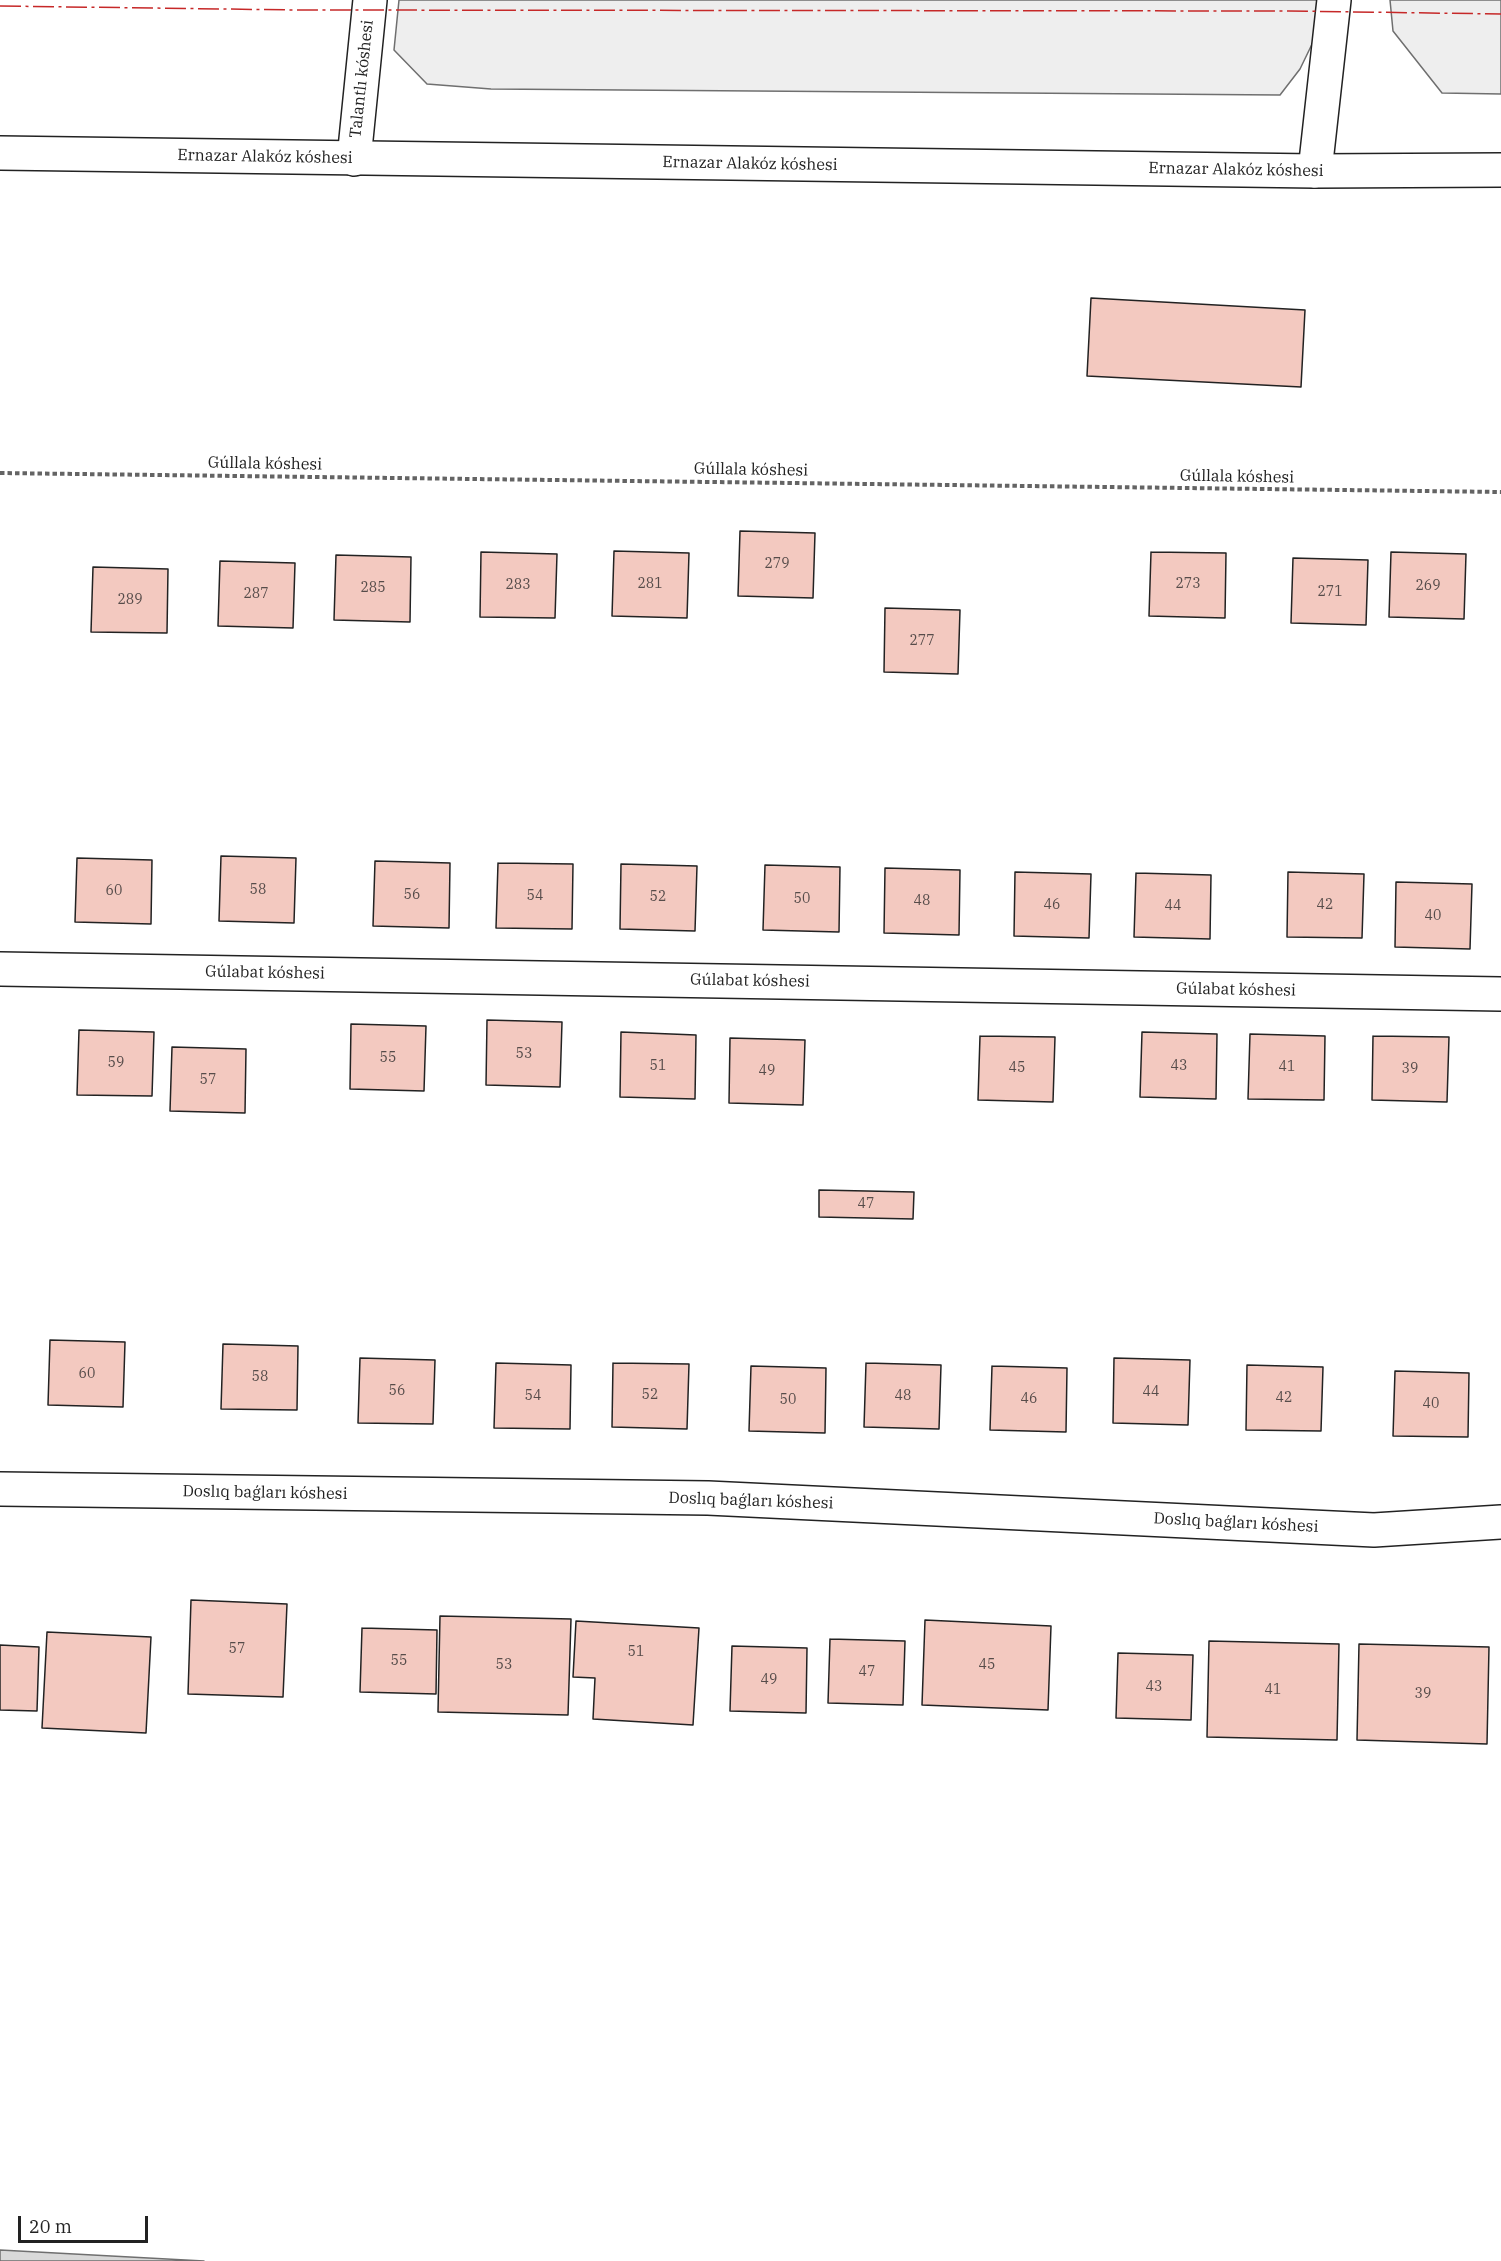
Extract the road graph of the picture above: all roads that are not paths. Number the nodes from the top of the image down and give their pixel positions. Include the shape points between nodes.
1 (370, 0) edge
2 (1334, 0) edge
3 (0, 153) edge
4 (354, 159) junction
5 (1501, 170) edge
6 (1316, 171) junction
7 (0, 969) edge
8 (1501, 994) edge
9 (0, 1490) edge
10 (1501, 1522) edge

1 - 4 street, Talantlı kóshesi
2 - 6 street
3 - 4 street, Ernazar Alakóz kóshesi
4 - 6 street, Ernazar Alakóz kóshesi
5 - 6 street, Ernazar Alakóz kóshesi
7 - 8 street, Gúlabat kóshesi
9 - 10 street, Doslıq baǵları kóshesi via 708,1498 1374,1530

